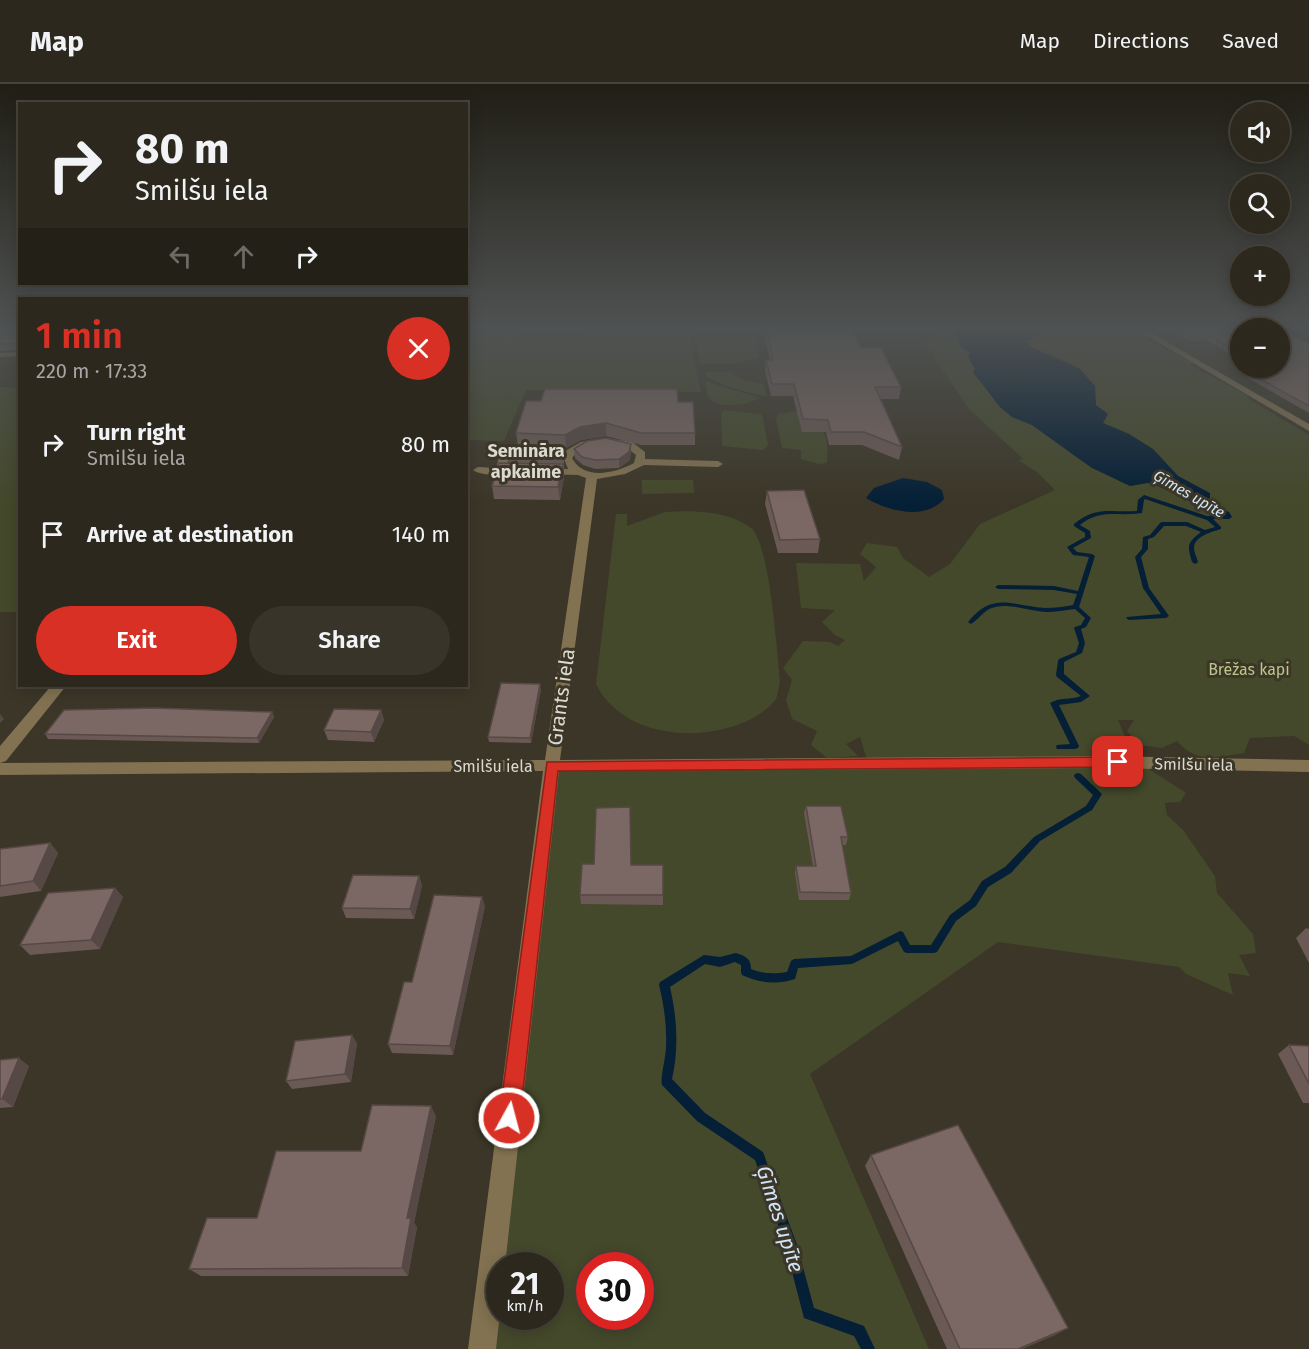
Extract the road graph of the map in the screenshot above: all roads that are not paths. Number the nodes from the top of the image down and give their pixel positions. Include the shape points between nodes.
1 (1237, 386) edge
2 (1309, 428) edge
3 (569, 453) junction
4 (641, 462) junction
5 (718, 464) dead end
6 (478, 470) dead end
7 (500, 471) junction
8 (526, 471) edge
9 (538, 471) edge
10 (587, 473) junction
11 (58, 687) edge
12 (0, 757) edge
13 (552, 766) junction
14 (1309, 766) edge
15 (0, 769) edge
16 (482, 1349) edge

1 - 2 street
3 - 4 street via 594,442 618,442 637,449
3 - 7 street via 506,450
3 - 10 street via 568,463
4 - 5 street
4 - 10 street via 618,474
6 - 7 street
7 - 8 street
9 - 10 street
10 - 13 street, Grants iela
11 - 12 street
13 - 14 street, Smilšu iela via 1101,762
13 - 15 street, Smilšu iela
13 - 16 street, Grants iela

